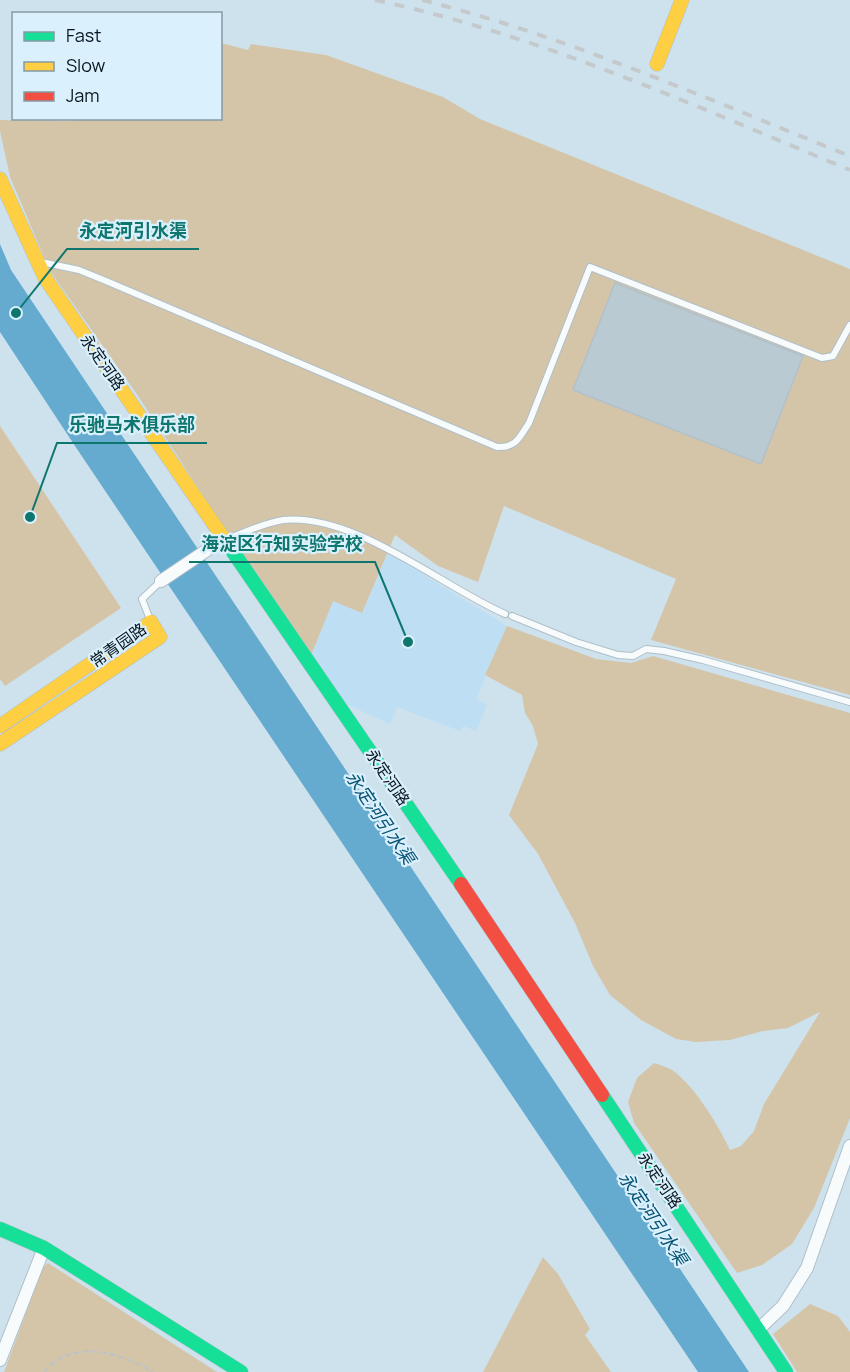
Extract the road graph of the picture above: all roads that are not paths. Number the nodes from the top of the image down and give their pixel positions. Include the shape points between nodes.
1 (682, 0) edge
2 (657, 64) dead end
3 (0, 179) edge
4 (37, 261) junction
5 (850, 325) edge
6 (219, 543) junction
7 (161, 580) joint
8 (151, 622) junction
9 (850, 702) edge
10 (0, 726) edge
11 (0, 744) edge
12 (850, 1146) edge
13 (0, 1229) edge
14 (44, 1248) junction
15 (759, 1329) junction
16 (0, 1360) edge
17 (241, 1372) edge
18 (786, 1372) edge

1 - 2 street
3 - 4 street, 永定河路
4 - 5 lane via 79,270 497,447 508,447 518,440 529,423 590,267 822,358 833,356
4 - 6 street, 永定河路
6 - 7 street
6 - 9 lane via 271,522 315,522 338,527 397,554 482,604 576,642 618,655 633,656 646,649 664,651
6 - 15 street, 永定河路 via 453,873
7 - 8 lane via 142,599
8 - 10 street, 常青园路
8 - 11 street, 常青园路 via 160,637
12 - 15 street via 807,1268 783,1306
13 - 14 street
14 - 16 street
14 - 17 street
15 - 18 street, 永定河路

